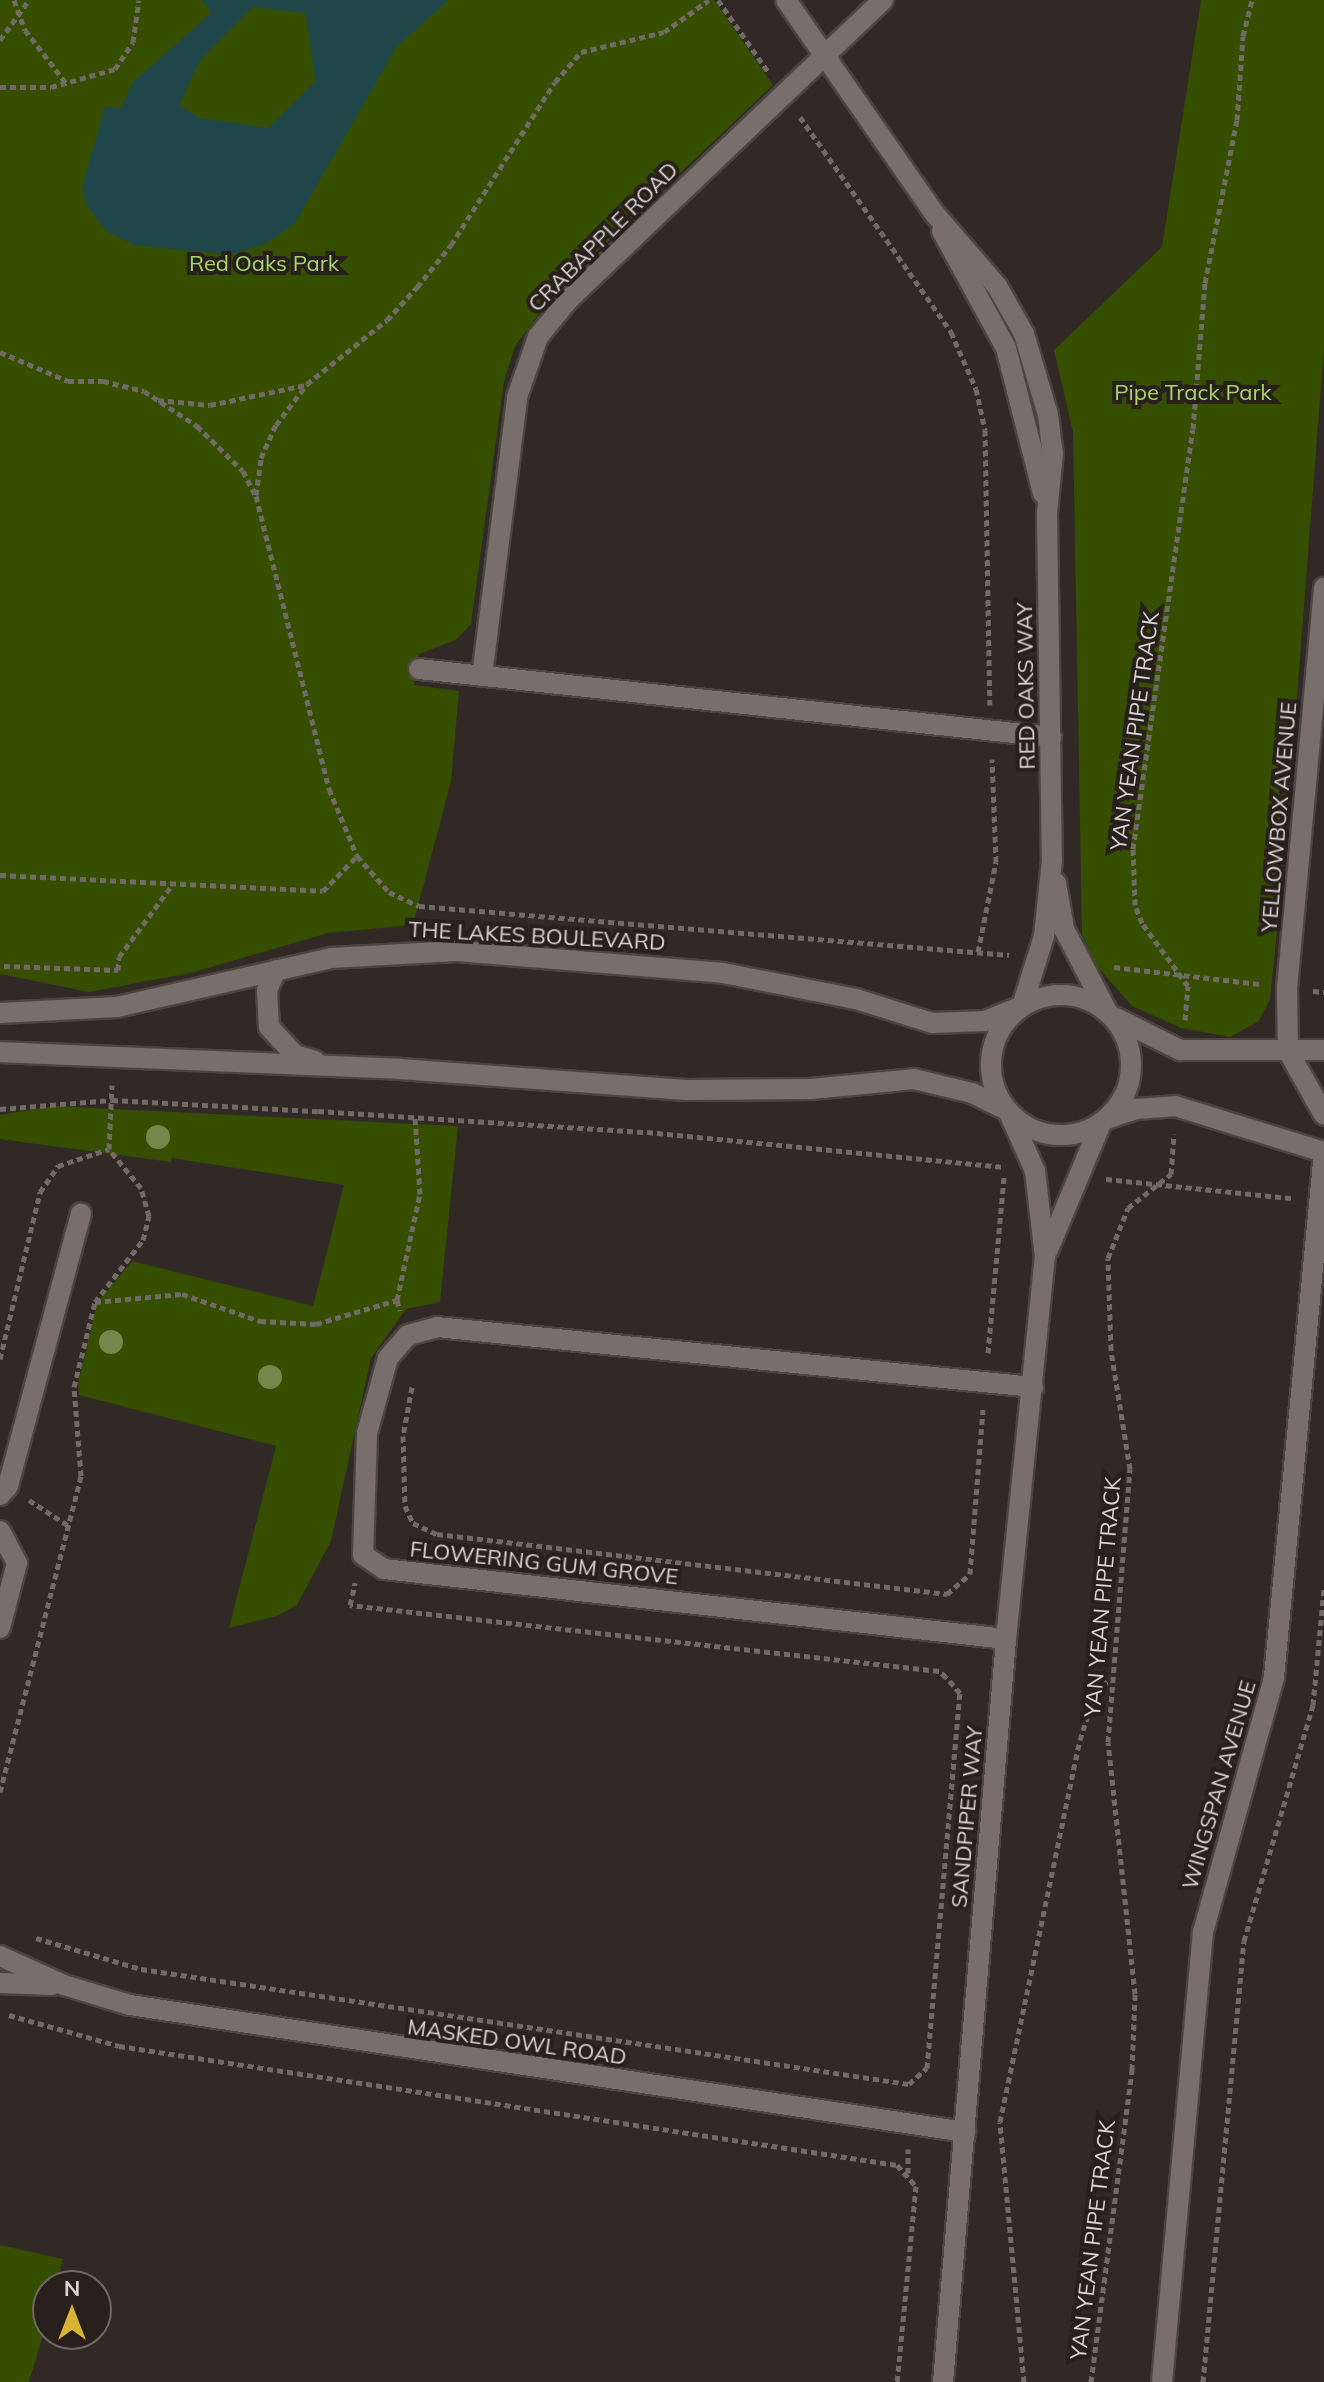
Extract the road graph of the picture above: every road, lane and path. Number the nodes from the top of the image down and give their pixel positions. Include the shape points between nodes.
1 (14, 0) edge
2 (29, 0) edge
3 (139, 0) edge
4 (709, 0) edge
5 (718, 0) edge
6 (786, 0) edge
7 (883, 0) edge
8 (1252, 0) edge
9 (17, 13) junction
10 (0, 40) edge
11 (825, 56) junction
12 (67, 84) junction
13 (0, 87) edge
14 (785, 95) junction
15 (0, 352) edge
16 (307, 384) junction
17 (157, 400) junction
18 (256, 496) junction
19 (1324, 588) edge
20 (419, 669) dead end
21 (482, 676) junction
22 (991, 735) junction
23 (1051, 737) junction
24 (357, 856) junction
25 (1052, 860) junction
26 (0, 875) edge
27 (173, 884) junction
28 (978, 952) junction
29 (1038, 957) junction
30 (1079, 962) junction
31 (4, 966) dead end
32 (276, 970) junction
33 (1183, 974) junction
34 (1287, 988) junction
35 (1324, 992) edge
36 (1021, 1006) junction
37 (0, 1013) edge
38 (1109, 1013) junction
39 (1180, 1050) junction
40 (1324, 1050) edge
41 (1288, 1051) junction
42 (0, 1052) edge
43 (113, 1058) junction
44 (330, 1066) junction
45 (112, 1100) junction
46 (1175, 1106) junction
47 (0, 1109) edge
48 (1007, 1111) junction
49 (1324, 1115) edge
50 (415, 1117) junction
51 (1103, 1121) junction
52 (109, 1149) junction
53 (1324, 1152) edge
54 (1078, 1177) junction
55 (1162, 1184) junction
56 (1320, 1201) junction
57 (81, 1214) dead end
58 (1045, 1257) junction
59 (397, 1300) junction
60 (95, 1302) junction
61 (413, 1313) dead end
62 (408, 1335) junction
63 (0, 1359) edge
64 (979, 1363) dead end
65 (986, 1382) junction
66 (1033, 1387) junction
67 (0, 1495) edge
68 (0, 1531) edge
69 (363, 1555) junction
70 (1324, 1588) edge
71 (0, 1628) edge
72 (1006, 1639) junction
73 (1110, 1678) junction
74 (0, 1792) edge
75 (34, 1937) dead end
76 (0, 1956) edge
77 (0, 1983) edge
78 (64, 1985) junction
79 (0, 2012) edge
80 (965, 2132) junction
81 (897, 2382) edge
82 (943, 2382) edge
83 (1024, 2382) edge
84 (1091, 2382) edge
85 (1162, 2382) edge
86 (1203, 2382) edge

1 - 9 path
2 - 9 path
3 - 12 path via 133,42 120,65
4 - 16 path via 664,32 581,52 555,82 451,245 417,287 387,320
5 - 14 path
6 - 11 street, RED OAKS WAY
7 - 11 street, CRABAPPLE ROAD
8 - 33 path, YAN YEAN PIPE TRACK via 1243,36 1237,120 1205,283 1191,445 1133,849 1135,905 1142,923
9 - 10 path
9 - 12 path via 37,50
11 - 14 street, CRABAPPLE ROAD
11 - 23 street, RED OAKS WAY via 934,213 960,272 1006,348 1047,513
12 - 13 path
14 - 21 street, CRABAPPLE ROAD via 568,300 538,337 517,397
14 - 22 path via 951,332 976,389 985,430
15 - 17 path via 68,381 103,381 144,391
16 - 17 path via 210,405
16 - 18 path via 266,447
17 - 18 path via 243,471
18 - 24 path via 329,789
19 - 34 street, YELLOWBOX AVENUE
20 - 21 street
21 - 22 street
22 - 23 street
22 - 28 path via 996,862
23 - 25 street, RED OAKS WAY
24 - 27 path via 323,891
24 - 28 path via 389,892 419,906
25 - 29 street, RED OAKS WAY
25 - 30 street, RED OAKS WAY via 1064,929
26 - 27 path
27 - 31 path via 119,957 118,970
28 - 29 path
29 - 36 street, RED OAKS WAY
30 - 33 path
30 - 38 street, RED OAKS WAY
32 - 36 street, THE LAKES BOULEVARD via 331,958 457,951 723,973 856,999 932,1023 985,1021
32 - 37 street, THE LAKES BOULEVARD via 117,1007
32 - 44 street via 267,990 269,1027 295,1055
33 - 34 path
33 - 39 path via 1189,997
34 - 35 path
34 - 41 street, YELLOWBOX AVENUE
36 - 38 street via 1066,995
36 - 48 street via 993,1044 990,1066
38 - 39 street
38 - 51 street via 1124,1033 1130,1080 1121,1102
39 - 41 street
40 - 41 street
41 - 49 street
42 - 43 street
43 - 44 street
43 - 45 path
44 - 48 street via 701,1091 811,1089 914,1079 961,1089
45 - 47 path
45 - 50 path
45 - 52 path
46 - 51 street via 1136,1109
46 - 53 street
46 - 55 path via 1171,1174
48 - 51 street via 1034,1129 1063,1136
48 - 58 street, SANDPIPER WAY via 1035,1171
50 - 59 path via 420,1194
50 - 64 path via 647,1132 1004,1167 988,1358
51 - 54 street, SANDPIPER WAY
52 - 60 path via 141,1188 149,1216 143,1240
52 - 63 path via 58,1166 40,1192
53 - 56 street, WINGSPAN AVENUE
54 - 55 path
54 - 58 street, SANDPIPER WAY
55 - 56 path
55 - 73 path, YAN YEAN PIPE TRACK via 1128,1208 1108,1258 1111,1350 1130,1469 1124,1589
56 - 85 street, WINGSPAN AVENUE via 1274,1677 1203,1932
57 - 67 street via 8,1486
58 - 66 street, SANDPIPER WAY
59 - 60 path via 316,1324 260,1321 182,1294
59 - 61 path via 402,1316
60 - 74 path via 74,1387 81,1476
62 - 65 street via 437,1327
62 - 65 path via 412,1397 400,1478 413,1523 437,1534 947,1594 970,1574
62 - 69 street via 388,1358 367,1433
65 - 66 street
66 - 72 street, SANDPIPER WAY
68 - 71 street via 17,1563
69 - 72 street, FLOWERING GUM GROVE via 384,1569
69 - 75 path via 350,1605 939,1671 946,1677 960,1693 927,2068 909,2084 894,2082 141,1969
70 - 86 path via 1313,1705 1244,1941
72 - 80 street, SANDPIPER WAY
73 - 83 path via 1095,1692 1080,1740 1000,2122
73 - 84 path, YAN YEAN PIPE TRACK via 1112,1803 1129,1903 1135,1994 1132,2070
76 - 78 street
77 - 78 street
78 - 80 street, MASKED OWL ROAD via 130,2005 221,2020
79 - 81 path via 119,2046 897,2165 916,2186
80 - 82 street, SANDPIPER WAY

